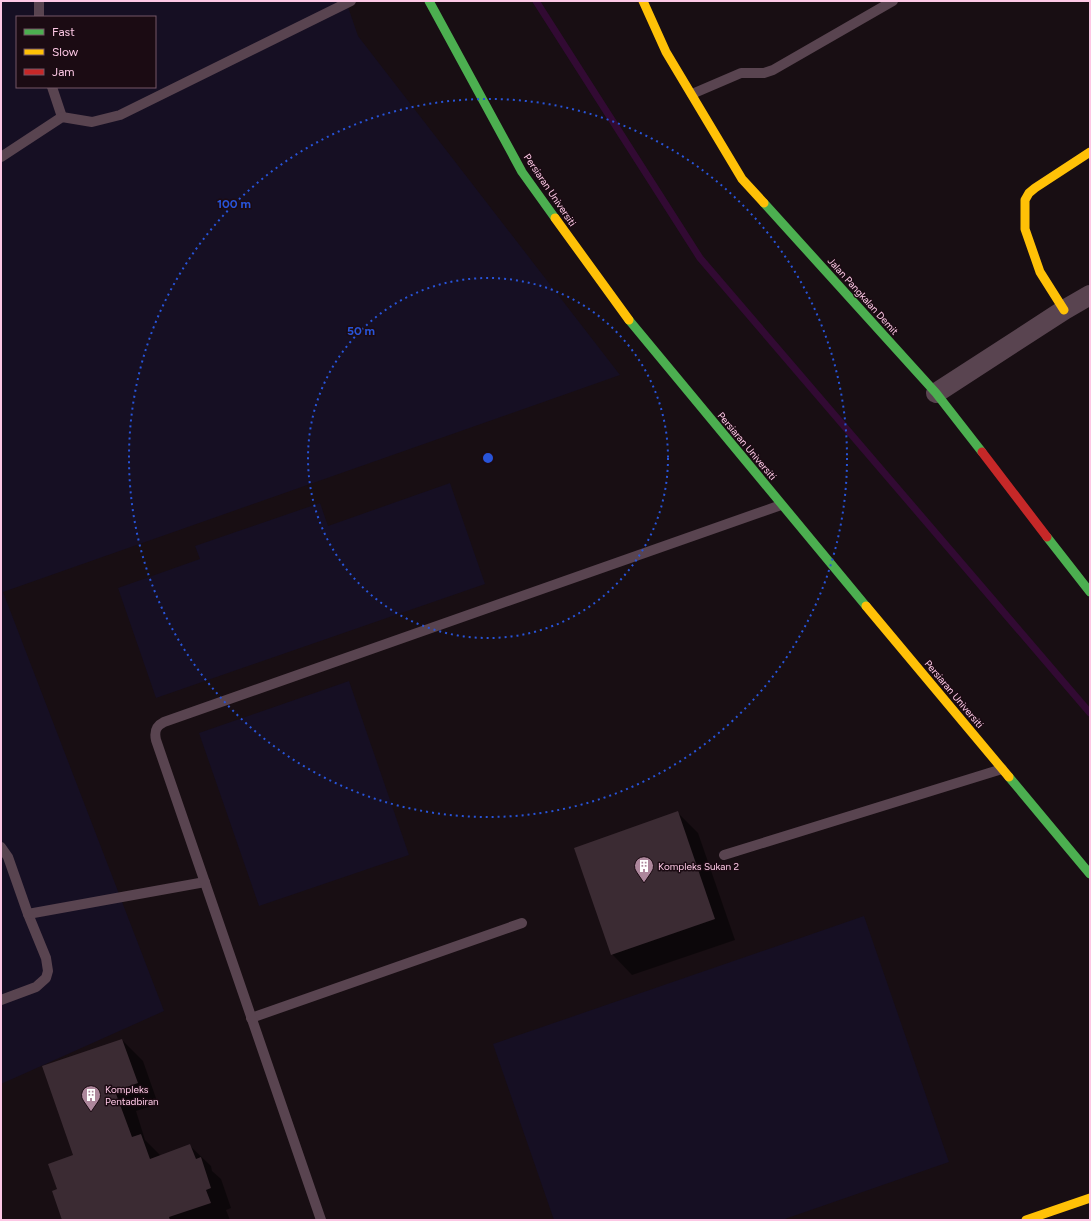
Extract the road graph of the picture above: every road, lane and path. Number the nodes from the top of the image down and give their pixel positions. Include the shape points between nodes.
1 (39, 1) edge
2 (351, 1) edge
3 (429, 1) edge
4 (643, 1) edge
5 (893, 1) edge
6 (39, 16) edge
7 (52, 88) edge
8 (692, 94) junction
9 (62, 117) junction
10 (1090, 152) edge
11 (1, 156) edge
12 (1090, 294) edge
13 (1064, 310) junction
14 (936, 393) junction
15 (781, 505) junction
16 (1087, 582) edge
17 (1002, 769) junction
18 (1, 847) edge
19 (724, 855) dead end
20 (1090, 874) edge
21 (205, 882) junction
22 (28, 914) junction
23 (522, 923) dead end
24 (1, 1000) edge
25 (251, 1018) junction
26 (1090, 1198) edge
27 (321, 1220) edge
28 (1026, 1220) edge

1 - 6 lane
2 - 9 lane via 120,115 92,122
3 - 15 street, Persiaran Universiti via 522,172 636,330
4 - 8 street, Jalan Pangkalan Demit via 666,52
5 - 8 lane via 773,70 764,73 741,73
7 - 9 lane
8 - 14 street, Jalan Pangkalan Demit via 742,178
9 - 11 lane
10 - 13 street via 1035,188 1025,200 1025,229 1040,272
12 - 13 street
13 - 14 street
14 - 16 street, Jalan Pangkalan Demit
15 - 17 street, Persiaran Universiti
15 - 21 lane via 159,724 156,729 156,740
17 - 19 lane
17 - 20 street, Persiaran Universiti
18 - 22 lane via 8,857
21 - 22 lane
21 - 25 lane
22 - 24 lane via 46,958 46,978 36,987
23 - 25 lane
25 - 27 lane
26 - 28 street

